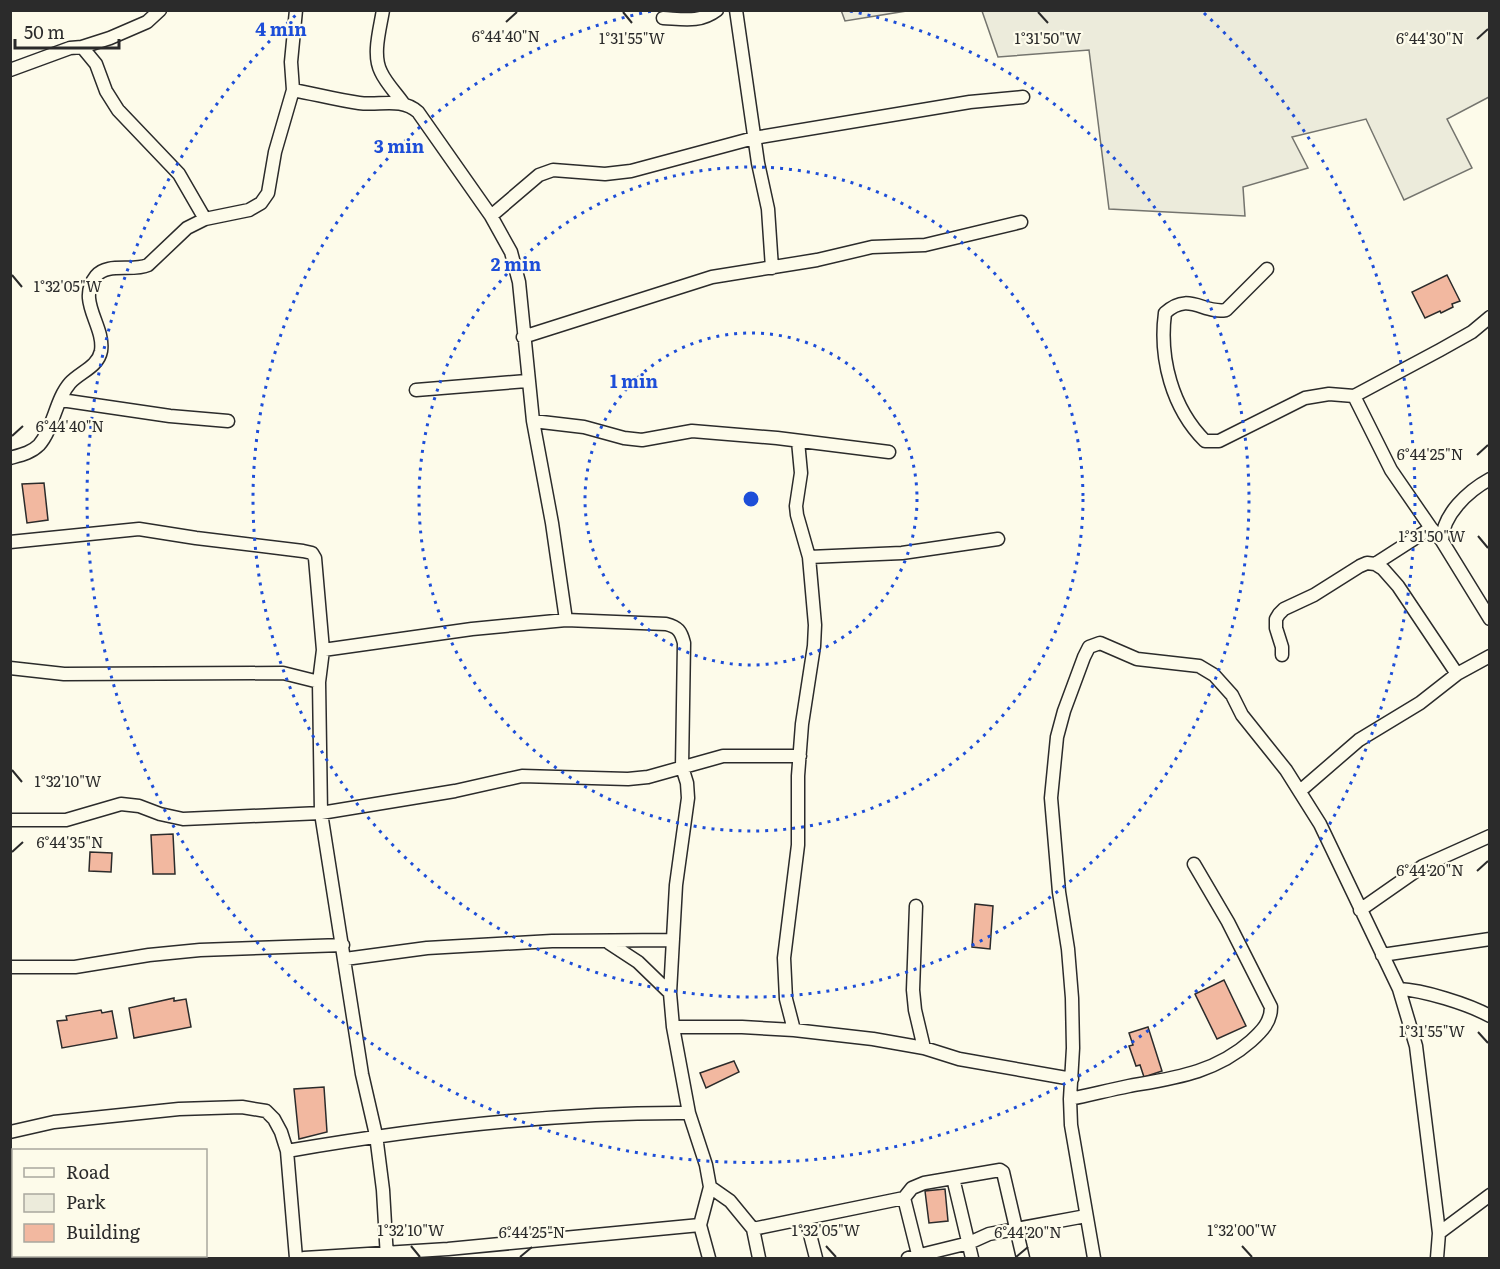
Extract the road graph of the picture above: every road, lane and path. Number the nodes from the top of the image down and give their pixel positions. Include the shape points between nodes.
1 (160, 10) edge
2 (296, 10) edge
3 (383, 10) edge
4 (717, 10) edge
5 (736, 10) edge
6 (663, 18) dead end
7 (82, 47) junction
8 (10, 70) edge
9 (293, 90) junction
10 (1023, 97) dead end
11 (403, 104) junction
12 (754, 138) junction
13 (491, 216) junction
14 (205, 219) junction
15 (1021, 222) dead end
16 (772, 268) junction
17 (1268, 269) dead end
18 (1490, 317) edge
19 (523, 337) junction
20 (527, 381) junction
21 (416, 390) dead end
22 (1354, 396) junction
23 (61, 400) junction
24 (228, 421) dead end
25 (533, 421) junction
26 (798, 441) junction
27 (889, 452) dead end
28 (10, 458) edge
29 (1490, 479) edge
30 (1431, 528) junction
31 (998, 539) dead end
32 (1442, 541) junction
33 (10, 542) edge
34 (809, 557) junction
35 (1375, 564) junction
36 (1490, 619) edge
37 (566, 620) junction
38 (323, 650) junction
39 (1282, 655) dead end
40 (1490, 656) edge
41 (10, 668) edge
42 (1457, 674) junction
43 (319, 682) junction
44 (800, 756) junction
45 (682, 767) junction
46 (1300, 790) junction
47 (321, 813) junction
48 (10, 820) edge
49 (1490, 836) edge
50 (1194, 864) dead end
51 (916, 906) dead end
52 (1360, 910) junction
53 (1490, 939) edge
54 (673, 940) junction
55 (605, 941) junction
56 (343, 945) junction
57 (1382, 955) junction
58 (345, 959) junction
59 (10, 967) edge
60 (1399, 989) junction
61 (670, 993) junction
62 (1490, 1016) edge
63 (673, 1027) junction
64 (794, 1030) junction
65 (924, 1048) junction
66 (1072, 1079) junction
67 (1070, 1099) junction
68 (689, 1113) junction
69 (10, 1132) edge
70 (376, 1135) junction
71 (287, 1151) junction
72 (953, 1178) junction
73 (710, 1187) junction
74 (1490, 1195) edge
75 (904, 1198) junction
76 (1086, 1216) junction
77 (806, 1219) junction
78 (700, 1225) junction
79 (1016, 1228) junction
80 (753, 1229) junction
81 (1439, 1233) junction
82 (969, 1243) junction
83 (386, 1255) edge
84 (915, 1257) edge
85 (296, 1258) edge
86 (304, 1258) edge
87 (709, 1258) edge
88 (759, 1258) edge
89 (816, 1258) edge
90 (972, 1258) edge
91 (1023, 1258) edge
92 (1094, 1258) edge
93 (1437, 1258) edge

1 - 7 street via 147,22
2 - 9 street via 291,62
3 - 11 street via 378,65
4 - 6 street via 696,20
5 - 12 street
7 - 8 street
7 - 14 street via 96,64 117,110 178,174
9 - 11 street via 360,104
9 - 14 street via 268,193 249,210
10 - 12 street via 970,102
11 - 13 street via 418,112
12 - 13 street via 631,171 605,174 553,170 539,175
12 - 16 street via 768,209
13 - 19 street via 511,252 519,282
14 - 23 street via 187,228 148,265 110,269 95,278 90,309 101,349 93,365 69,384
15 - 16 street via 925,245 872,247
16 - 19 street via 712,277
17 - 22 street via 1226,310 1187,303 1174,304 1165,312 1164,349 1169,376 1176,397 1197,432 1205,441 1220,441 1305,398 1329,394
18 - 22 street via 1472,332
19 - 20 street
20 - 21 street
20 - 25 street
22 - 30 street via 1391,470
23 - 24 street
23 - 28 street via 39,445 27,454
25 - 26 street via 568,424 642,440 692,431
25 - 37 street
26 - 27 street
26 - 34 street via 801,473 796,515
29 - 32 street via 1465,497 1442,529
30 - 32 street
30 - 35 street
31 - 34 street via 902,553
32 - 36 street
33 - 38 street via 139,529 312,553 318,566
34 - 44 street via 815,625
35 - 39 street via 1360,566 1279,614 1276,628
35 - 42 street via 1398,586
37 - 38 street
37 - 45 street via 666,624 679,629 684,643
38 - 43 street
40 - 42 street
41 - 43 street via 64,674 283,673
42 - 46 street via 1420,703 1359,740
43 - 47 street
44 - 45 street via 723,756
44 - 64 street via 798,845 784,958 786,999
45 - 47 street via 628,779 522,776
45 - 54 street via 687,798
46 - 52 street via 1339,861
46 - 66 street via 1248,723 1232,695 1209,670 1137,659 1100,643 1089,647 1057,737 1051,798 1071,975
47 - 48 street via 183,819 121,804 66,820
47 - 56 street
49 - 52 street via 1423,866
50 - 67 street via 1271,1007 1268,1022 1244,1048 1223,1062 1162,1082
51 - 65 street via 913,990
52 - 57 street
53 - 57 street
54 - 55 street
54 - 61 street
55 - 58 street via 427,948
55 - 61 street via 638,962
56 - 58 street
56 - 59 street via 200,950 75,967
57 - 60 street
58 - 70 street
60 - 62 street via 1465,1004
60 - 81 street via 1416,1047
61 - 63 street
63 - 64 street
63 - 68 street
64 - 65 street
65 - 66 street via 959,1059
66 - 67 street
67 - 76 street
68 - 70 street via 594,1114
68 - 73 street
69 - 71 street via 54,1122 179,1109 242,1107 266,1111 281,1132
70 - 71 street
70 - 83 street
71 - 85 street
72 - 75 street via 924,1183 912,1188
72 - 79 street via 1003,1172
72 - 82 street
73 - 78 street
73 - 80 street via 730,1201
74 - 81 street
75 - 77 street
75 - 84 street
76 - 79 street
76 - 92 street
77 - 80 street
77 - 89 street
78 - 83 street
78 - 87 street
79 - 82 street
79 - 91 street
80 - 88 street
81 - 93 street
82 - 84 street
82 - 90 street
83 - 86 street

